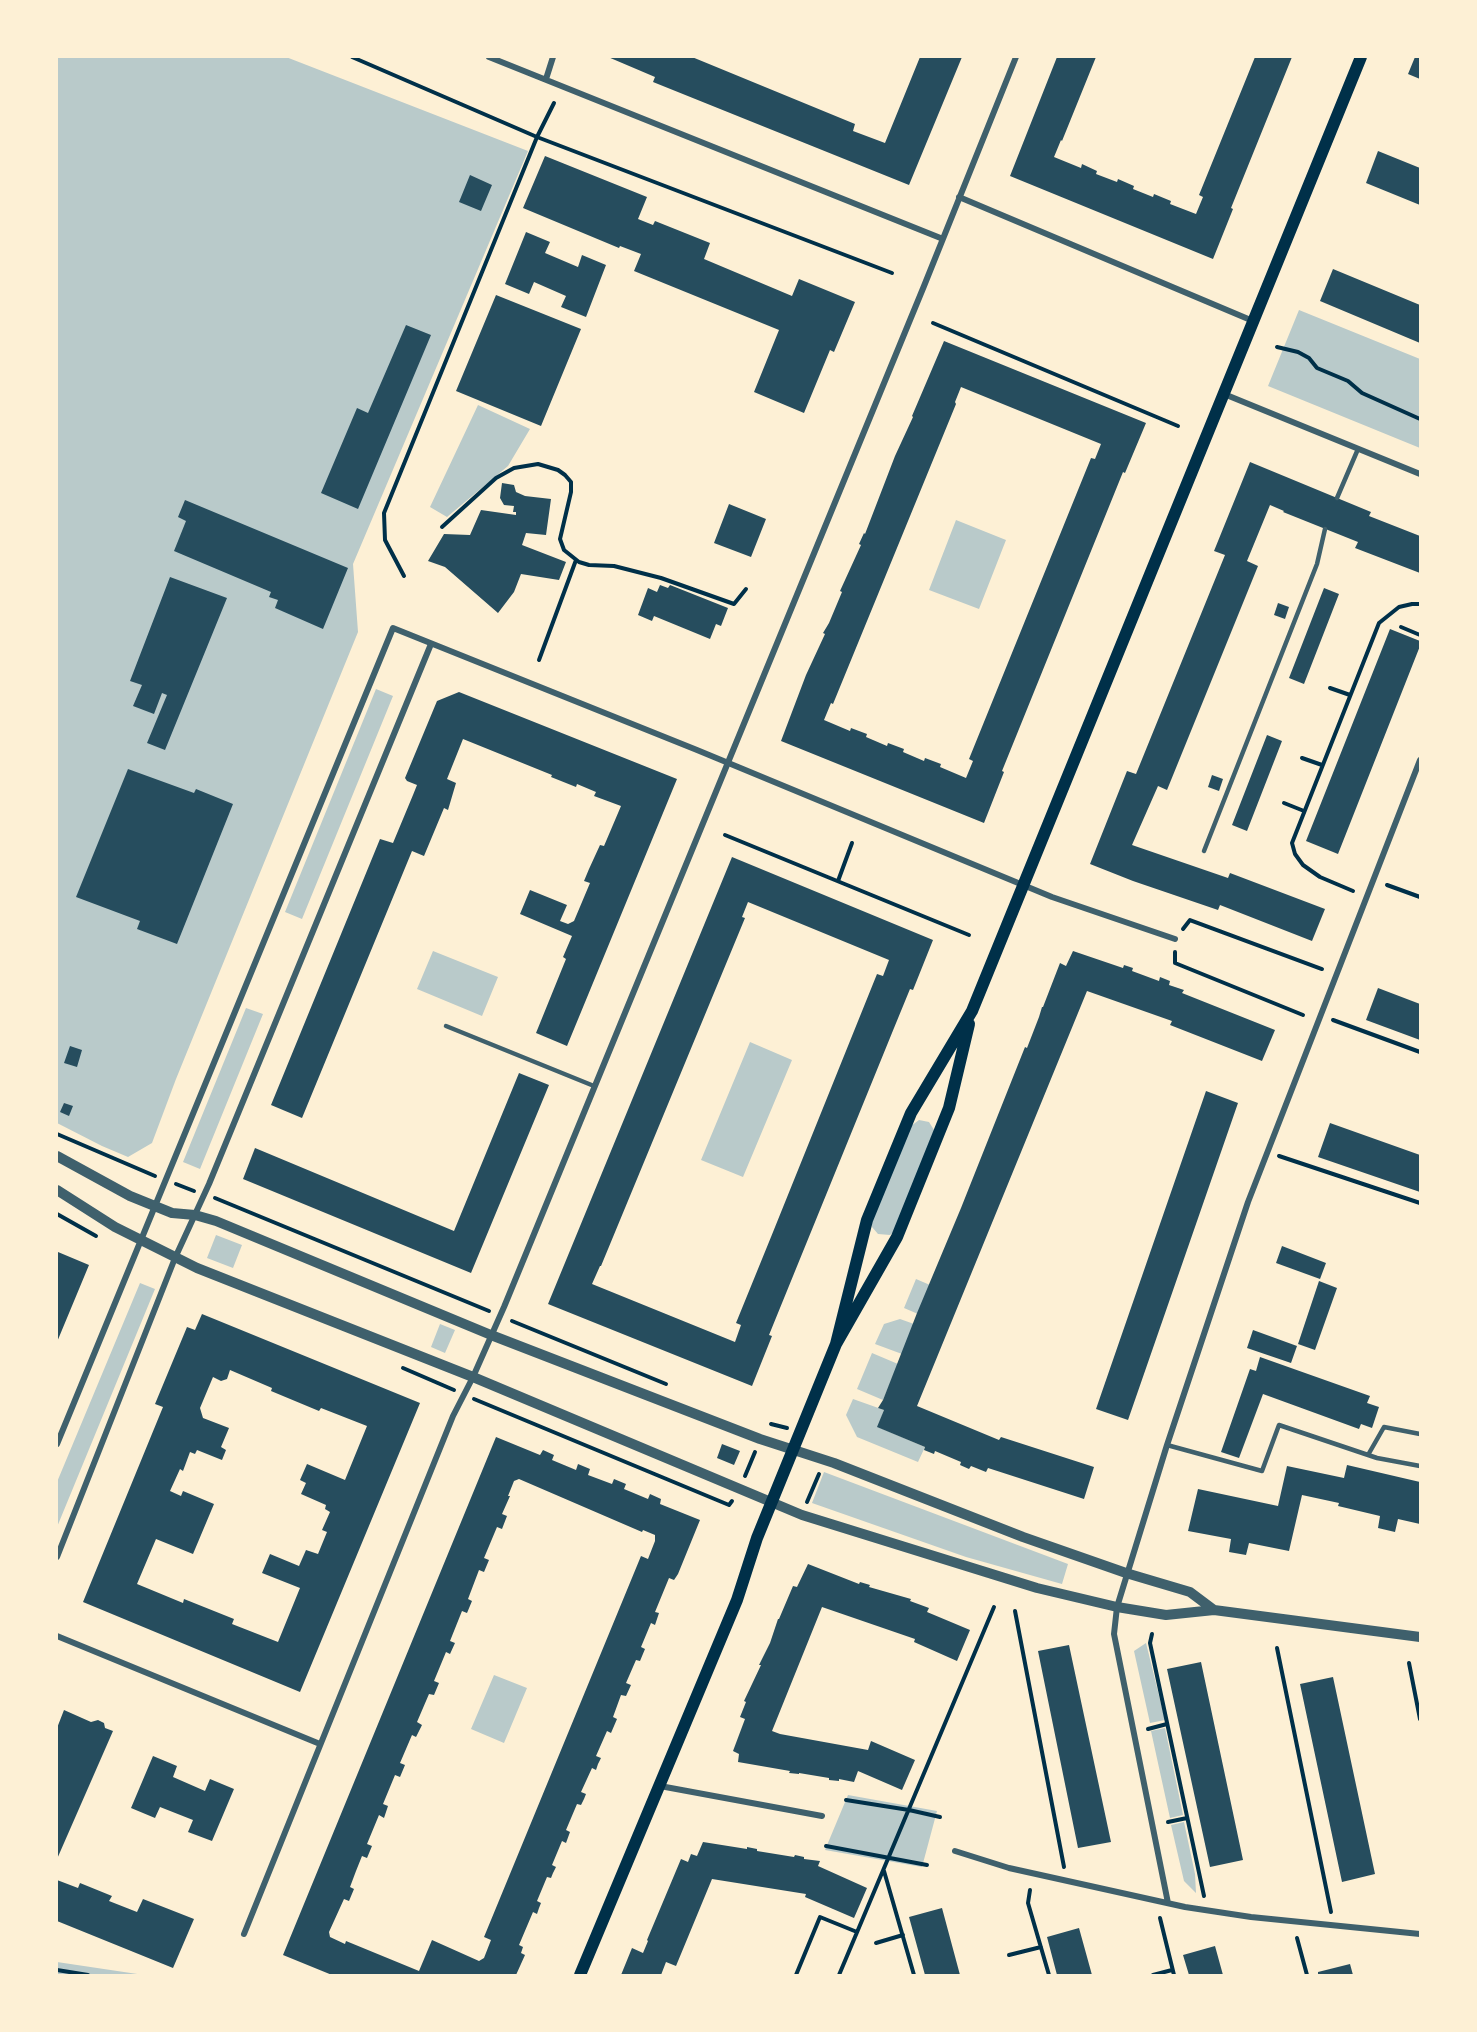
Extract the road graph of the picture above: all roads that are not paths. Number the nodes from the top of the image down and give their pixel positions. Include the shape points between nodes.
1 (489, 57) edge
2 (553, 57) edge
3 (1016, 57) edge
4 (1361, 57) edge
5 (546, 79) junction
6 (959, 197) junction
7 (943, 239) junction
8 (1253, 321) junction
9 (1224, 394) junction
10 (1358, 449) junction
11 (1420, 474) edge
12 (1337, 498) dead end
13 (1324, 529) dead end
14 (431, 644) junction
15 (1420, 760) edge
16 (728, 763) junction
17 (1204, 851) dead end
18 (1023, 884) junction
19 (1175, 939) road end
20 (972, 1011) junction
21 (446, 1026) dead end
22 (594, 1086) junction
23 (57, 1156) edge
24 (57, 1191) edge
25 (156, 1206) junction
26 (195, 1215) junction
27 (141, 1240) junction
28 (175, 1258) junction
29 (491, 1335) junction
30 (836, 1344) junction
31 (473, 1377) junction
32 (1420, 1434) edge
33 (57, 1444) edge
34 (1167, 1445) junction
35 (792, 1448) junction
36 (1368, 1455) junction
37 (1420, 1466) edge
38 (771, 1502) junction
39 (57, 1557) edge
40 (1126, 1573) junction
41 (1117, 1607) junction
42 (1214, 1610) junction
43 (57, 1636) edge
44 (1420, 1637) edge
45 (320, 1744) junction
46 (660, 1786) junction
47 (822, 1816) dead end
48 (955, 1851) dead end
49 (1168, 1903) junction
50 (244, 1934) dead end
51 (1420, 1934) edge
52 (580, 1975) edge

1 - 5 street
2 - 5 street
3 - 6 street
4 - 8 main road
5 - 7 street
6 - 7 street
6 - 8 street
7 - 16 street
8 - 9 main road
9 - 10 street
9 - 18 main road
10 - 11 street
10 - 12 lane
13 - 17 lane via 1317,564
14 - 16 street
14 - 25 street via 393,628
14 - 26 street
15 - 34 street via 1248,1202
16 - 18 street
16 - 22 street
18 - 19 street
18 - 20 main road
20 - 30 main road via 949,1108 897,1237
20 - 30 main road via 911,1113 867,1220
21 - 22 lane
22 - 29 street
23 - 25 street
24 - 27 street
25 - 26 street via 172,1213
25 - 27 street
26 - 28 street
26 - 29 street
27 - 28 street
27 - 33 street
28 - 31 street
28 - 39 street
29 - 31 street
29 - 35 street via 751,1436
30 - 35 main road
31 - 38 street
31 - 45 street via 453,1416
32 - 36 lane via 1384,1427
34 - 36 lane via 1262,1471 1279,1425
34 - 40 street
35 - 38 main road
35 - 40 street
36 - 37 lane
38 - 41 street via 1026,1585
38 - 46 main road via 737,1600
40 - 41 street
40 - 42 street via 1190,1592
41 - 42 street via 1166,1615
41 - 49 street via 1114,1634
42 - 44 street
43 - 45 street
45 - 50 street
46 - 47 street
46 - 52 main road
48 - 49 street via 1009,1868
49 - 51 street via 1251,1917

